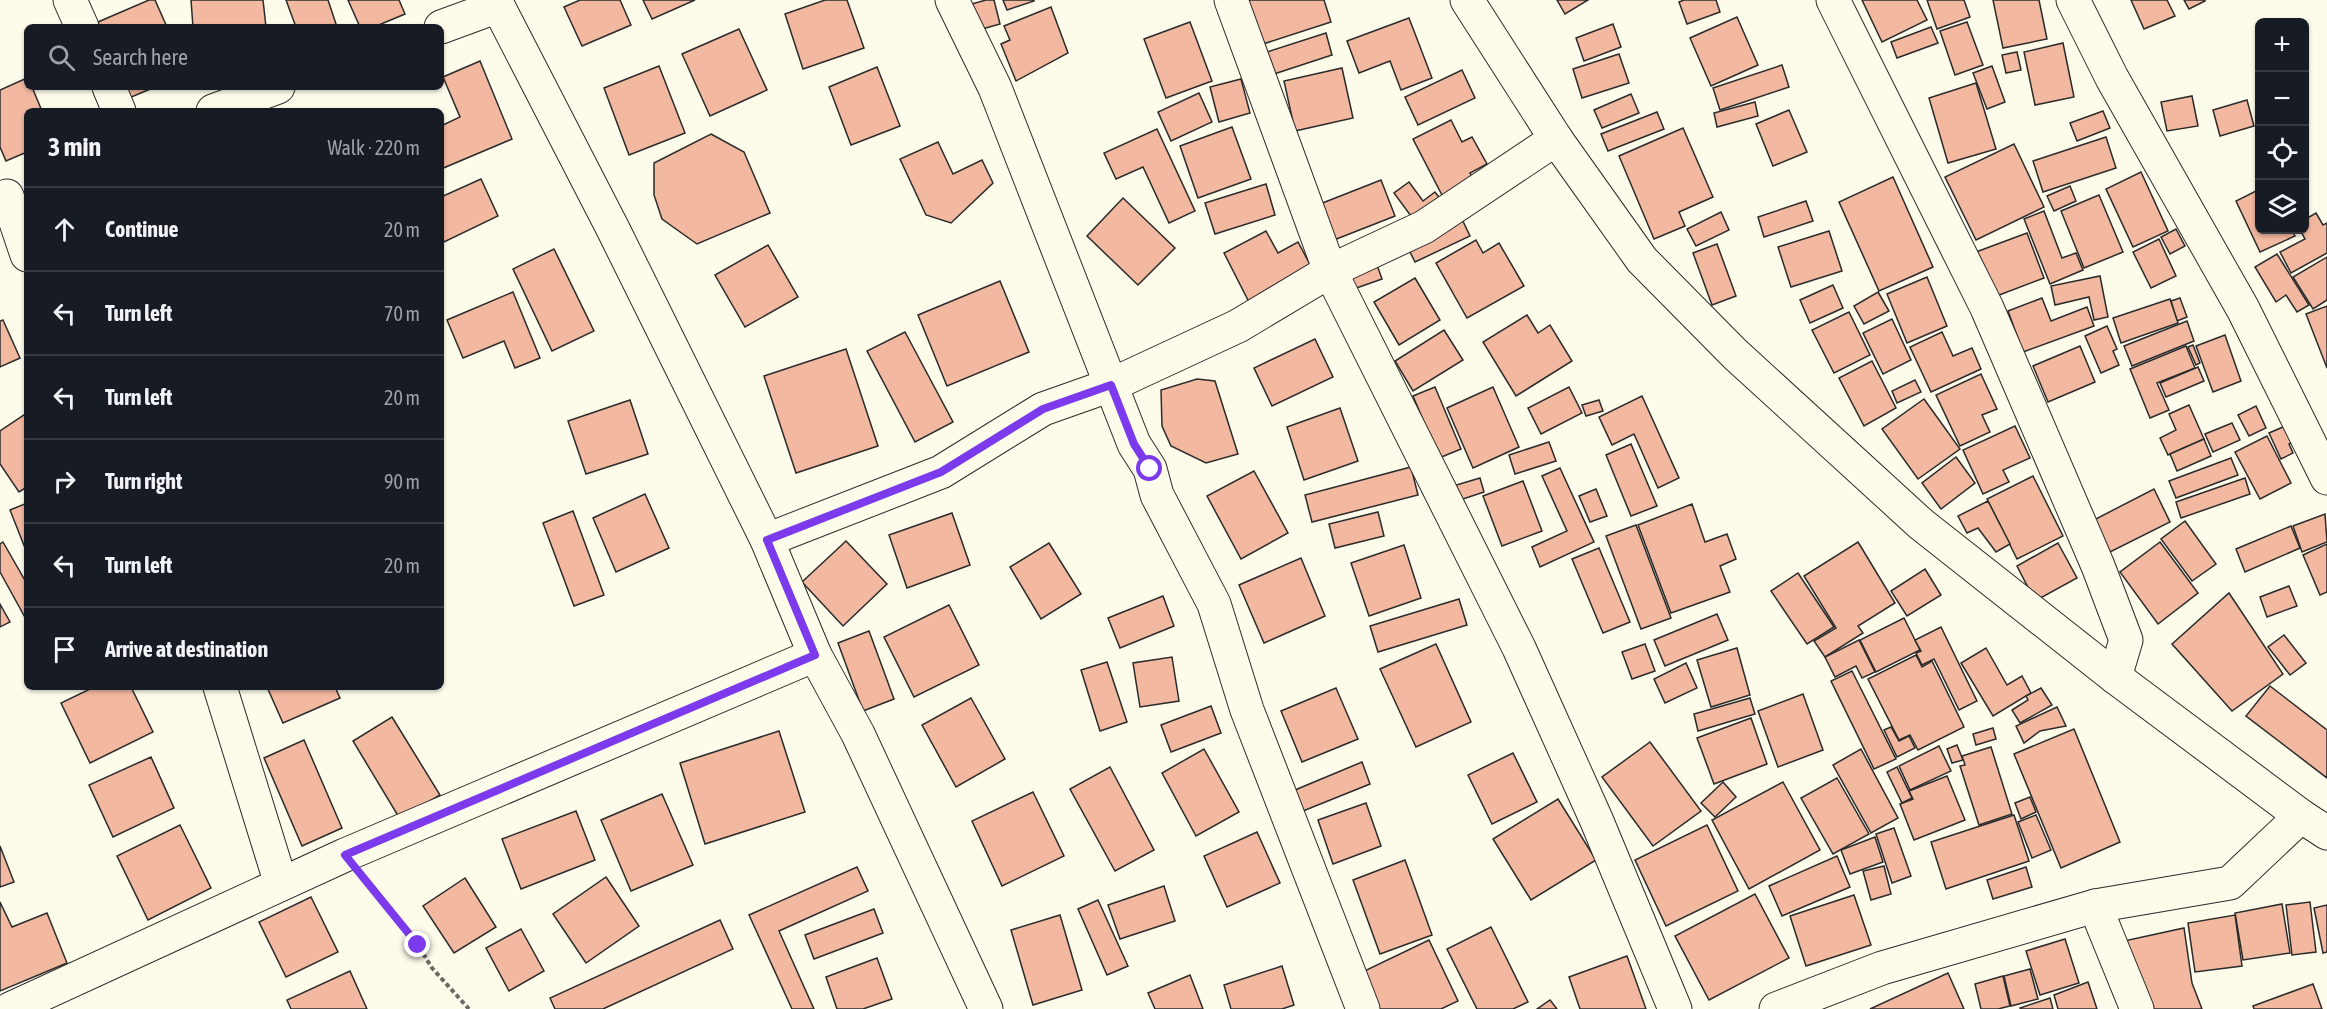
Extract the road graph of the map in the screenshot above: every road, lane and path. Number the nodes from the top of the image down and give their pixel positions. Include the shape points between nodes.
1 (70, 0) edge
2 (952, 0) edge
3 (1231, 0) edge
4 (1467, 0) edge
5 (1833, 0) edge
6 (2073, 0) edge
7 (497, 3) edge
8 (81, 24) edge
9 (444, 26) edge
10 (110, 90) edge
11 (270, 90) edge
12 (118, 108) edge
13 (221, 108) edge
14 (1556, 139) junction
15 (12, 195) edge
16 (24, 243) edge
17 (1330, 271) junction
18 (1111, 385) junction
19 (2327, 478) edge
20 (767, 540) junction
21 (815, 655) junction
22 (2115, 677) junction
23 (221, 690) edge
24 (2314, 825) edge
25 (345, 855) junction
26 (281, 884) junction
27 (2095, 906) junction
28 (10, 1009) edge
29 (469, 1009) edge
30 (986, 1009) edge
31 (1363, 1009) edge
32 (1676, 1009) edge
33 (1776, 1009) edge
34 (2137, 1009) edge

1 - 8 street
2 - 18 street via 995,88
3 - 17 street
4 - 14 street
5 - 22 street via 1987,308 2098,566 2126,640
6 - 19 street via 2112,78 2244,309
7 - 9 street
7 - 20 street
10 - 12 street
11 - 13 street
14 - 17 street via 1424,227
14 - 22 street via 1642,260 1735,354 1921,524
15 - 16 street
17 - 18 street via 1238,326
17 - 32 street via 1519,648
18 - 20 street via 1043,409 941,472
18 - 31 street via 1134,444 1150,469 1157,495 1214,603 1247,711
20 - 21 street
21 - 25 street
21 - 30 street via 858,734
22 - 24 street
23 - 26 street
24 - 27 street via 2229,883
25 - 26 street
25 - 29 path via 432,968
26 - 28 street
27 - 33 street via 1882,968
27 - 34 street

